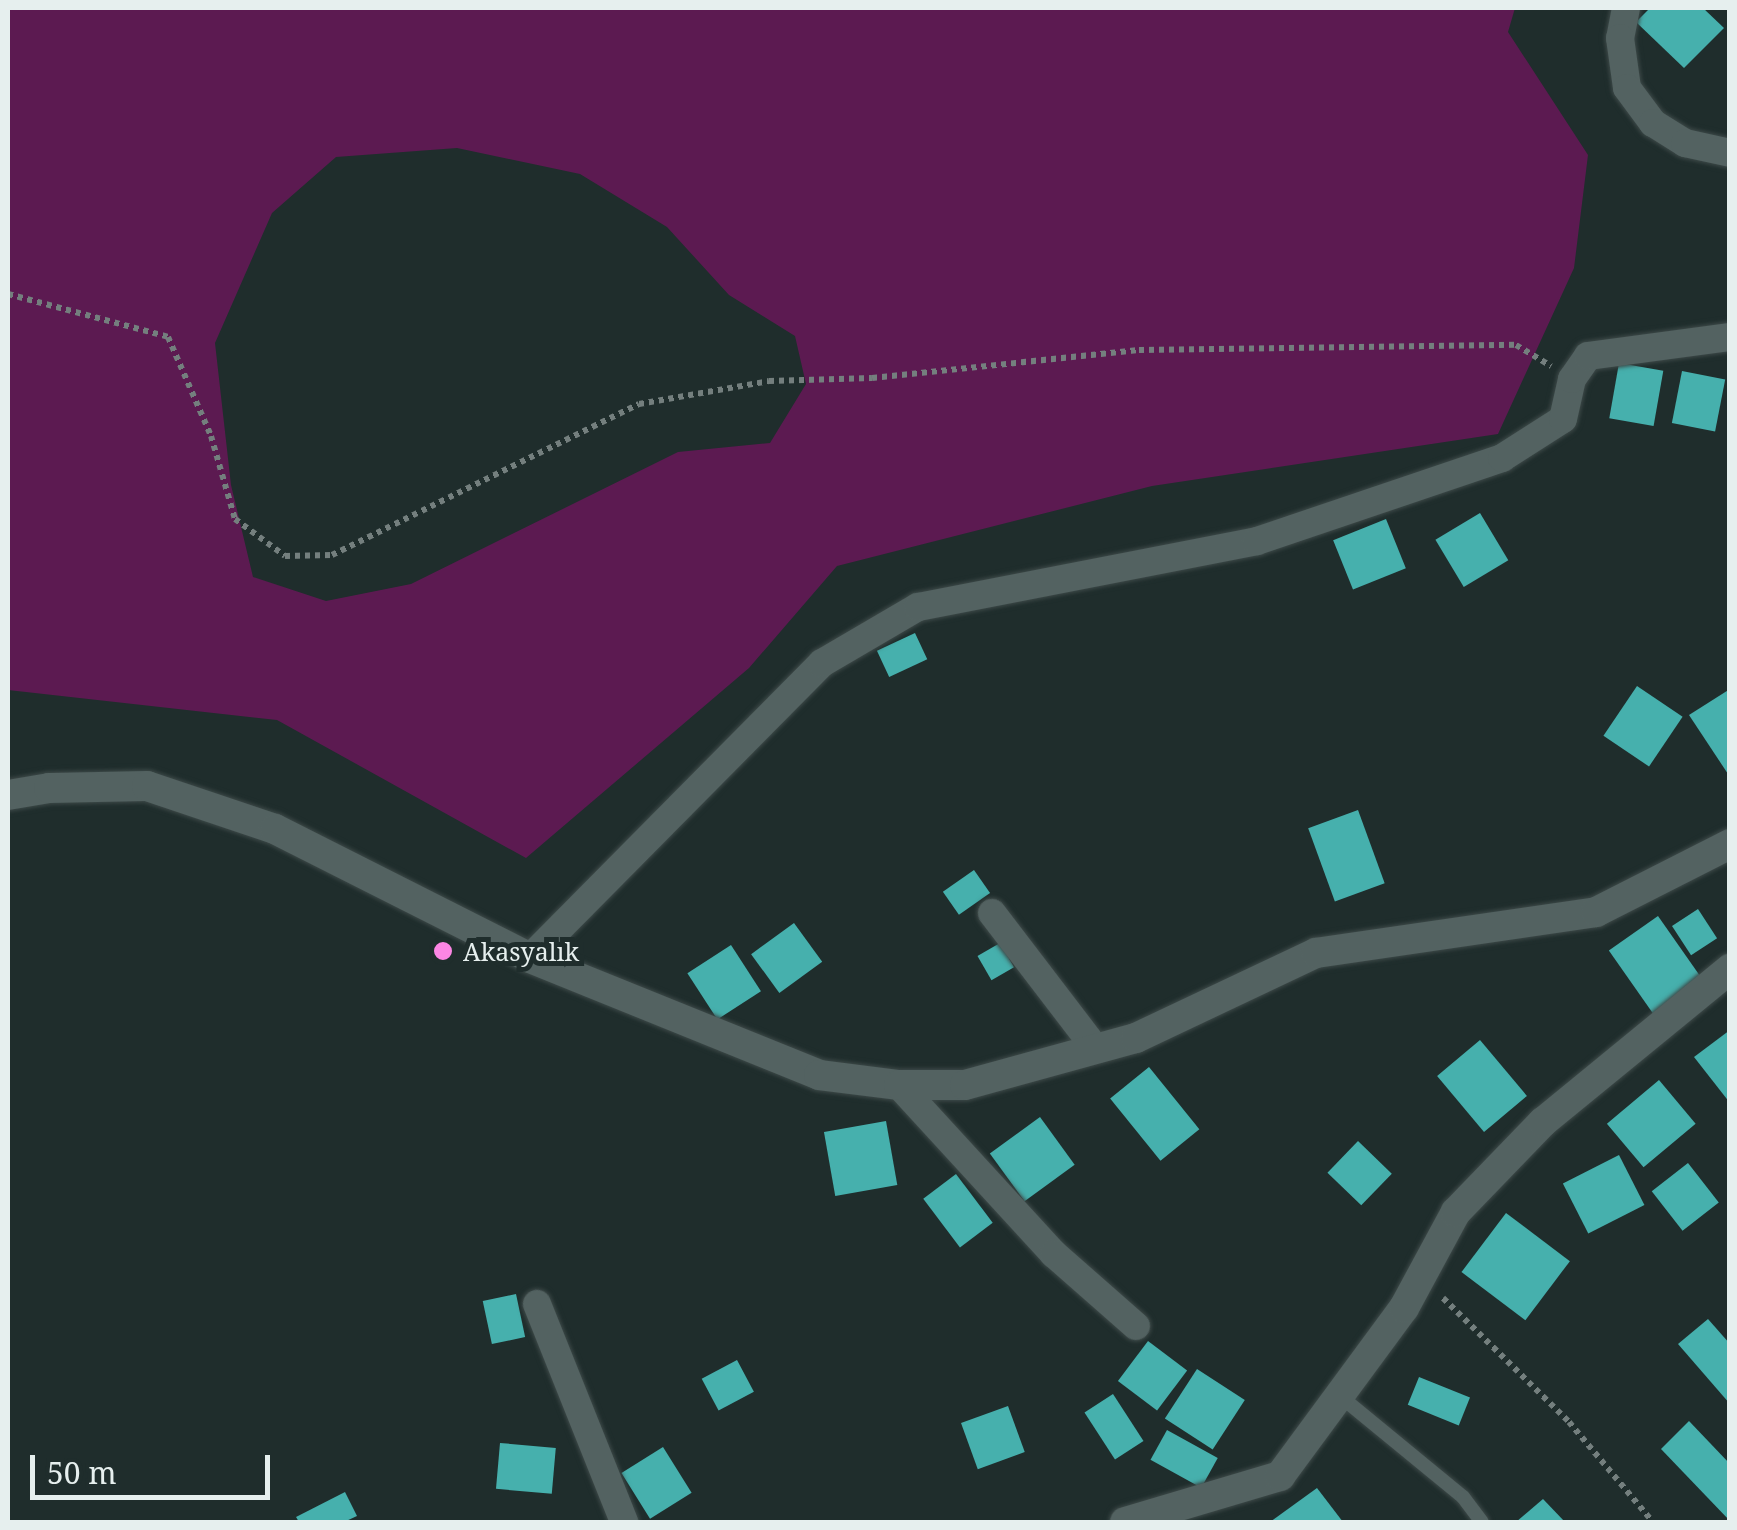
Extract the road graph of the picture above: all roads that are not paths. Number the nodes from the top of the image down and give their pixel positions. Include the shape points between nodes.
1 (1626, 8) edge
2 (1730, 153) edge
3 (1730, 337) edge
4 (8, 795) edge
5 (1730, 844) edge
6 (992, 914) dead end
7 (530, 958) junction
8 (1730, 969) edge
9 (1096, 1049) junction
10 (900, 1084) junction
11 (537, 1304) dead end
12 (1136, 1326) dead end
13 (1339, 1396) junction
14 (624, 1522) edge
15 (1124, 1522) edge
16 (1482, 1522) edge

1 - 2 street via 1620,38 1627,88 1653,123 1684,143
3 - 7 street via 1588,356 1572,379 1562,419 1502,458 1258,542 918,608 822,662
4 - 7 street via 146,786 275,830
5 - 9 street via 1596,912 1316,954 1136,1038
6 - 9 street
7 - 10 street via 820,1074
8 - 13 street via 1544,1122 1456,1212 1404,1308
9 - 10 street via 965,1085
10 - 12 street via 1054,1254
11 - 14 street
13 - 15 street via 1280,1476
13 - 16 lane via 1463,1497

